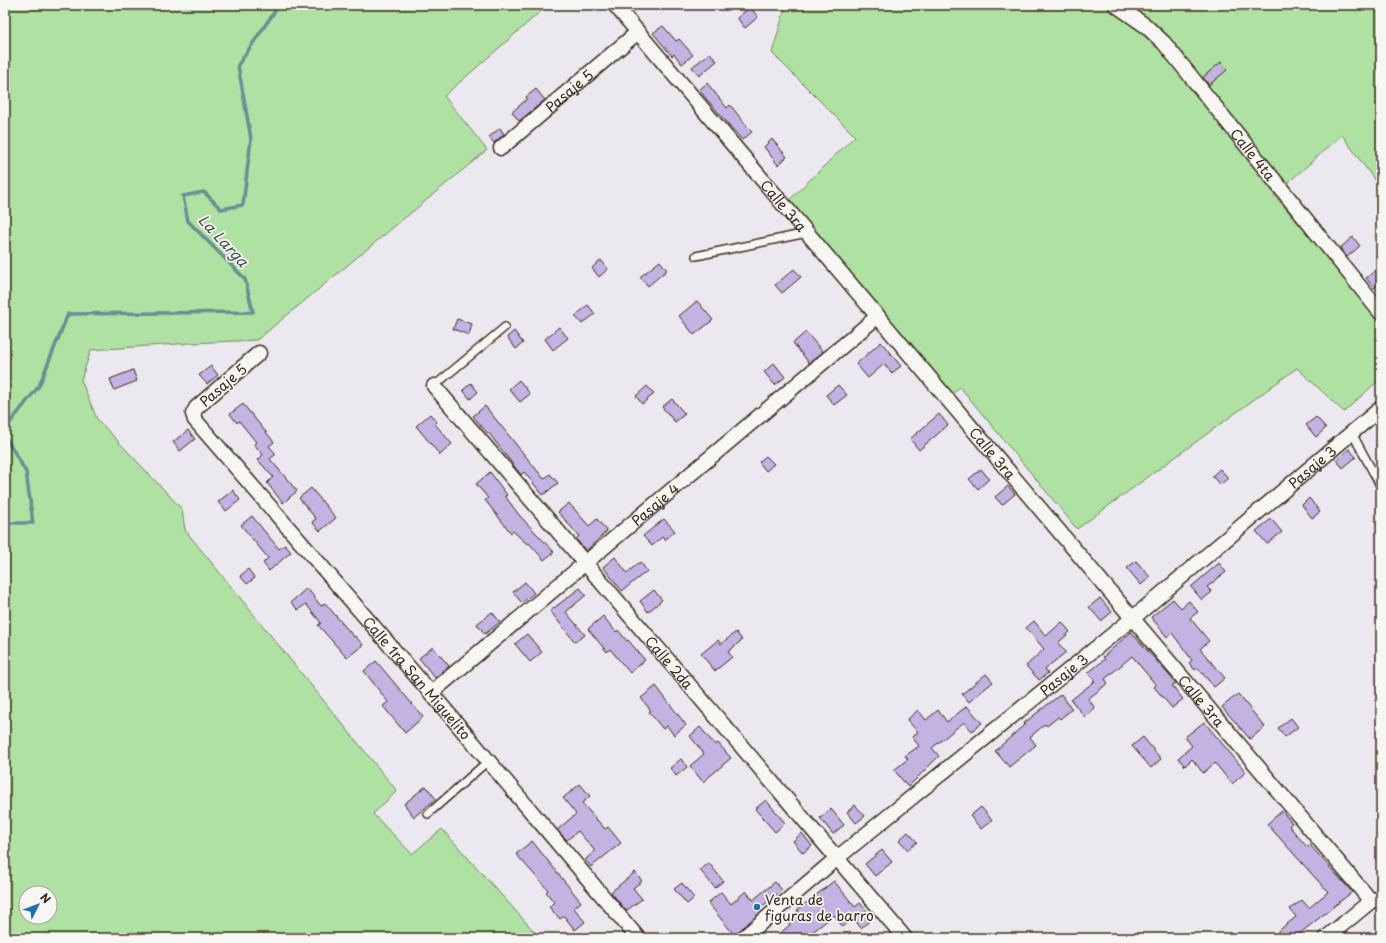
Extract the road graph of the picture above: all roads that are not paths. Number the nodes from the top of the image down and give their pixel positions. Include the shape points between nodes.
1 (615, 5) edge
2 (1116, 5) edge
3 (638, 32) junction
4 (500, 148) dead end
5 (808, 232) junction
6 (696, 256) dead end
7 (1381, 313) edge
8 (878, 316) junction
9 (505, 327) dead end
10 (259, 353) dead end
11 (434, 386) joint
12 (1381, 408) edge
13 (195, 420) joint
14 (1352, 433) junction
15 (1381, 486) edge
16 (585, 562) junction
17 (1133, 618) junction
18 (431, 693) junction
19 (488, 761) junction
20 (428, 814) dead end
21 (837, 858) junction
22 (1376, 899) edge
23 (638, 938) edge
24 (742, 938) edge
25 (905, 938) edge
26 (1326, 938) edge

1 - 3 street, Calle 3ra
2 - 7 street, Calle 4ta via 1146,26 1164,43
3 - 4 street, Pasaje 5
3 - 5 street, Calle 3ra
5 - 6 lane
5 - 8 street, Calle 3ra
8 - 16 street, Pasaje 4
8 - 17 street, Calle 3ra
9 - 11 lane
10 - 13 street, Pasaje 5 via 196,408 193,414
11 - 16 street, Calle 2da
12 - 14 street, Pasaje 3
13 - 18 street, Calle 1ra San Miguelito
14 - 15 lane
14 - 17 street, Pasaje 3
16 - 18 street, Pasaje 4
16 - 21 street, Calle 2da
17 - 21 street, Pasaje 3
17 - 22 street, Calle 3ra
18 - 19 street, Calle 1ra San Miguelito
19 - 20 lane
19 - 23 street, Calle 1ra San Miguelito
21 - 24 street, Pasaje 3
21 - 25 street, Calle 2da
22 - 26 street

